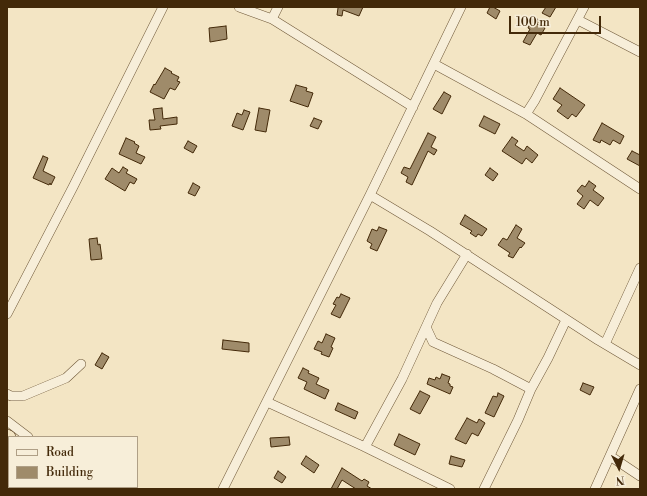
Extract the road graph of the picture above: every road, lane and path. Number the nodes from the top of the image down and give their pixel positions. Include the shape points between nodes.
1 (163, 7) edge
2 (239, 7) edge
3 (278, 7) edge
4 (460, 7) edge
5 (584, 7) edge
6 (272, 19) junction
7 (578, 20) junction
8 (640, 52) edge
9 (434, 64) junction
10 (413, 107) junction
11 (526, 114) junction
12 (640, 189) edge
13 (370, 195) junction
14 (466, 254) junction
15 (640, 268) edge
16 (7, 314) edge
17 (566, 320) junction
18 (426, 327) junction
19 (434, 342) junction
20 (605, 344) junction
21 (417, 346) junction
22 (81, 364) dead end
23 (640, 365) edge
24 (531, 389) junction
25 (640, 389) edge
26 (7, 394) edge
27 (267, 402) junction
28 (7, 421) edge
29 (27, 436) edge
30 (366, 446) junction
31 (610, 456) junction
32 (640, 476) edge
33 (223, 489) edge
34 (450, 489) edge
35 (484, 489) edge
36 (594, 489) edge

1 - 16 street
2 - 6 street
3 - 6 street
4 - 9 street
5 - 7 street
6 - 10 street
7 - 8 street
7 - 11 street
9 - 10 street
9 - 11 street
10 - 13 street
11 - 12 street
13 - 14 street
13 - 27 street
14 - 17 street
14 - 18 street
15 - 20 street
17 - 20 street
17 - 24 street
18 - 19 street
18 - 21 street
19 - 21 street
19 - 24 street
20 - 23 street
21 - 30 street
22 - 26 street via 66,378 23,396
24 - 35 street
25 - 31 street
27 - 30 street
27 - 33 street
28 - 29 street
30 - 34 street
31 - 32 street
31 - 36 street

